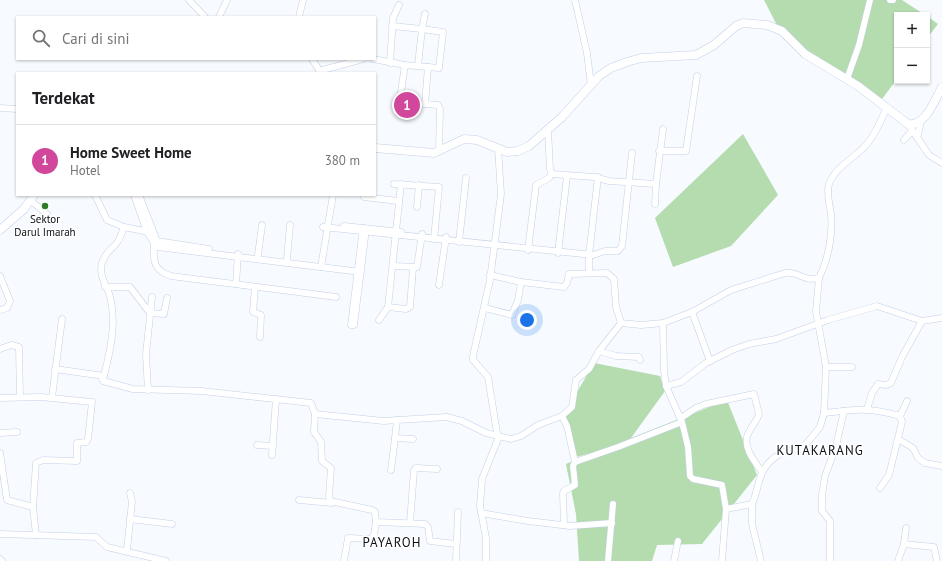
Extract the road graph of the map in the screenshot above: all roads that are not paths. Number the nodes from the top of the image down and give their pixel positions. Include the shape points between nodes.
1 (188, 0) edge
2 (228, 0) edge
3 (303, 0) edge
4 (575, 0) edge
5 (870, 0) edge
6 (399, 5) dead end
7 (425, 14) dead end
8 (204, 16) edge
9 (220, 16) edge
10 (299, 16) edge
11 (392, 26) junction
12 (422, 29) junction
13 (313, 60) edge
14 (360, 60) edge
15 (376, 60) edge
16 (390, 62) junction
17 (405, 65) junction
18 (418, 65) junction
19 (428, 67) junction
20 (320, 72) edge
21 (697, 76) dead end
22 (847, 79) junction
23 (591, 85) junction
24 (942, 87) edge
25 (425, 104) junction
26 (0, 108) edge
27 (16, 109) edge
28 (886, 109) junction
29 (921, 121) junction
30 (910, 128) junction
31 (663, 129) dead end
32 (548, 130) junction
33 (917, 138) junction
34 (904, 140) dead end
35 (376, 148) edge
36 (498, 148) junction
37 (439, 151) junction
38 (659, 151) junction
39 (632, 153) dead end
40 (942, 163) edge
41 (552, 173) junction
42 (567, 176) junction
43 (466, 178) dead end
44 (600, 178) junction
45 (629, 183) junction
46 (656, 184) junction
47 (419, 185) junction
48 (95, 196) edge
49 (134, 196) edge
50 (139, 196) edge
51 (329, 196) edge
52 (333, 196) edge
53 (364, 197) dead end
54 (32, 198) edge
55 (398, 201) junction
56 (654, 204) dead end
57 (417, 207) dead end
58 (47, 214) dead end
59 (262, 225) dead end
60 (290, 225) dead end
61 (325, 226) junction
62 (124, 227) junction
63 (0, 230) edge
64 (365, 230) junction
65 (150, 232) junction
66 (396, 233) junction
67 (422, 236) junction
68 (434, 237) junction
69 (445, 239) junction
70 (459, 240) junction
71 (154, 245) junction
72 (495, 245) junction
73 (528, 248) junction
74 (558, 251) junction
75 (592, 253) junction
76 (238, 255) junction
77 (258, 255) junction
78 (287, 259) junction
79 (319, 265) junction
80 (393, 266) junction
81 (413, 268) junction
82 (359, 270) junction
83 (491, 272) junction
84 (589, 273) junction
85 (0, 276) edge
86 (819, 278) junction
87 (521, 282) junction
88 (236, 284) junction
89 (439, 285) dead end
90 (255, 287) junction
91 (105, 288) junction
92 (152, 297) dead end
93 (336, 297) dead end
94 (167, 298) dead end
95 (388, 307) junction
96 (485, 308) junction
97 (0, 310) edge
98 (692, 312) junction
99 (150, 314) junction
100 (942, 318) edge
101 (62, 319) dead end
102 (379, 320) dead end
103 (922, 322) junction
104 (622, 323) junction
105 (663, 324) junction
106 (818, 324) junction
107 (260, 337) dead end
108 (0, 349) edge
109 (599, 351) junction
110 (640, 360) dead end
111 (710, 361) junction
112 (852, 367) dead end
113 (826, 368) junction
114 (55, 369) junction
115 (104, 376) junction
116 (666, 386) junction
117 (148, 390) junction
118 (20, 397) junction
119 (52, 397) junction
120 (0, 398) edge
121 (276, 399) junction
122 (907, 401) dead end
123 (867, 409) junction
124 (844, 411) junction
125 (824, 413) junction
126 (315, 414) junction
127 (562, 416) junction
128 (900, 416) junction
129 (397, 420) junction
130 (681, 420) junction
131 (17, 432) dead end
132 (0, 434) edge
133 (497, 434) junction
134 (395, 438) junction
135 (413, 439) dead end
136 (898, 439) junction
137 (258, 445) dead end
138 (273, 446) junction
139 (0, 453) edge
140 (272, 455) dead end
141 (575, 462) junction
142 (942, 466) edge
143 (437, 468) dead end
144 (391, 470) dead end
145 (762, 472) junction
146 (880, 488) dead end
147 (130, 493) dead end
148 (298, 500) dead end
149 (332, 503) junction
150 (613, 504) dead end
151 (752, 504) junction
152 (33, 507) junction
153 (726, 509) junction
154 (458, 512) dead end
155 (481, 512) junction
156 (130, 519) junction
157 (376, 522) junction
158 (410, 523) junction
159 (172, 524) dead end
160 (612, 524) junction
161 (564, 525) junction
162 (906, 528) dead end
163 (0, 534) edge
164 (36, 535) junction
165 (678, 541) dead end
166 (456, 544) junction
167 (904, 544) junction
168 (127, 550) junction
169 (166, 561) edge
170 (344, 561) edge
171 (456, 561) edge
172 (486, 561) edge
173 (608, 561) edge
174 (674, 561) edge
175 (722, 561) edge
176 (761, 561) edge
177 (830, 561) edge
178 (898, 561) edge
179 (937, 561) edge

1 - 8 street
2 - 9 street
3 - 10 street
4 - 23 street
5 - 22 street via 859,45
6 - 11 street
7 - 12 street
11 - 12 street
11 - 16 street
12 - 18 street
12 - 19 street via 440,31 443,34 439,68
13 - 20 street
14 - 20 street
15 - 16 street
16 - 17 street
17 - 18 street
17 - 25 street via 399,105
18 - 19 street
19 - 25 street
21 - 38 street via 686,151
22 - 23 main road via 805,54 782,31 767,25 743,23 696,55 642,58 627,62 611,68
22 - 28 main road
23 - 32 main road
24 - 29 main road
25 - 37 street via 438,105 440,109
26 - 27 street
28 - 30 main road
28 - 86 street via 867,145 842,167 830,182 828,194 831,229 826,260
29 - 30 main road
29 - 33 street
30 - 33 street
30 - 34 street
31 - 38 street
32 - 36 main road via 529,146 518,151 507,152
32 - 41 street
33 - 40 street via 929,155
35 - 37 main road via 414,153
36 - 37 main road via 464,138
36 - 72 street via 500,194
38 - 46 street
39 - 45 street
41 - 42 street
41 - 73 street via 536,186
42 - 44 street
42 - 74 street
43 - 70 street
44 - 45 street
44 - 75 street
45 - 46 street
45 - 75 street via 620,249
46 - 56 street
47 - 55 street via 397,184
47 - 57 street
47 - 68 street via 439,187
48 - 62 street via 104,217
49 - 65 street
50 - 65 street
51 - 61 street
52 - 61 street
53 - 55 street
54 - 58 street
54 - 63 main road
55 - 66 street
59 - 77 street
60 - 78 street
61 - 64 street
61 - 79 street
62 - 65 street
62 - 91 street via 118,242 101,263
64 - 66 street
64 - 82 street
65 - 71 street
65 - 76 street via 160,242
66 - 67 street
66 - 80 street
67 - 68 street
67 - 81 street via 417,267
68 - 69 street
69 - 70 street
69 - 89 street
70 - 72 street
71 - 76 street via 179,251
71 - 88 street via 154,264 164,274
72 - 73 street
72 - 83 street
73 - 74 street
74 - 75 street
75 - 84 street
76 - 77 street
76 - 79 street
76 - 88 street
77 - 78 street
78 - 79 street
79 - 82 street
80 - 81 street
80 - 95 street
81 - 95 street via 410,307
82 - 82 street via 354,325 351,326
83 - 87 street
83 - 96 street
84 - 87 street via 569,274 564,287
84 - 104 street via 607,273 612,276 616,307
85 - 97 street via 10,301 7,308
86 - 98 street via 804,279 790,272 746,284
86 - 106 street via 816,311
87 - 96 street via 512,315
88 - 90 street
90 - 93 street
90 - 107 street via 253,312 261,315
91 - 99 street via 130,287
91 - 115 street via 111,301 113,327
92 - 99 street
94 - 99 street via 164,314
95 - 102 street
96 - 133 street via 473,360 488,377
98 - 105 street
98 - 111 street
99 - 117 street via 146,354
100 - 103 street
101 - 114 street
103 - 106 street via 877,306
103 - 123 street via 891,383 878,384
104 - 105 street
104 - 109 street
105 - 116 street
106 - 111 street via 776,339 749,344
106 - 113 street
108 - 118 street via 16,345 20,349
109 - 110 street via 616,356 639,357
109 - 127 street via 589,369 576,380 572,408
111 - 116 street via 681,382
112 - 113 street
113 - 125 street
114 - 115 street
114 - 119 street
115 - 117 street via 103,381 110,384
116 - 130 street
117 - 121 street via 202,391
118 - 119 street
118 - 120 street
119 - 152 street via 92,402 88,439 86,442 77,443 77,461 36,462
121 - 126 street via 310,403
121 - 138 street
122 - 128 street
123 - 124 street
123 - 128 street via 878,409
124 - 125 street
124 - 177 street via 822,495 822,511 830,521
125 - 145 street via 820,426 807,445 802,449 782,452
126 - 129 street
126 - 149 street via 314,432 321,442 321,458 331,468 329,497
127 - 133 street via 516,437 504,438
127 - 141 street via 567,426
128 - 136 street via 902,422
129 - 133 street via 447,417 462,420 486,433
129 - 134 street
130 - 141 street
130 - 145 street via 696,408 706,404 754,394 759,414 746,442
130 - 153 street via 688,446 691,478 722,485
131 - 132 street
133 - 155 street via 498,440 482,479
134 - 135 street
134 - 144 street
136 - 142 street via 913,448 918,458 925,463
136 - 146 street via 889,475
137 - 138 street
138 - 140 street
139 - 152 street via 7,500
141 - 161 street via 575,485 563,493
143 - 158 street via 414,470
145 - 151 street
147 - 156 street
148 - 149 street
149 - 157 street via 372,510 375,512
150 - 160 street
151 - 153 street
151 - 176 street via 752,524
152 - 164 street
153 - 175 street
154 - 166 street
155 - 161 street
155 - 172 street via 486,538
156 - 159 street
156 - 168 street
157 - 158 street
157 - 170 street via 371,540 348,538
158 - 166 street via 427,526 430,541
160 - 161 street
160 - 173 street
162 - 167 street
163 - 164 street
164 - 168 street via 96,537 107,547
165 - 174 street
166 - 171 street
167 - 178 street
167 - 179 street via 934,547
168 - 169 street

